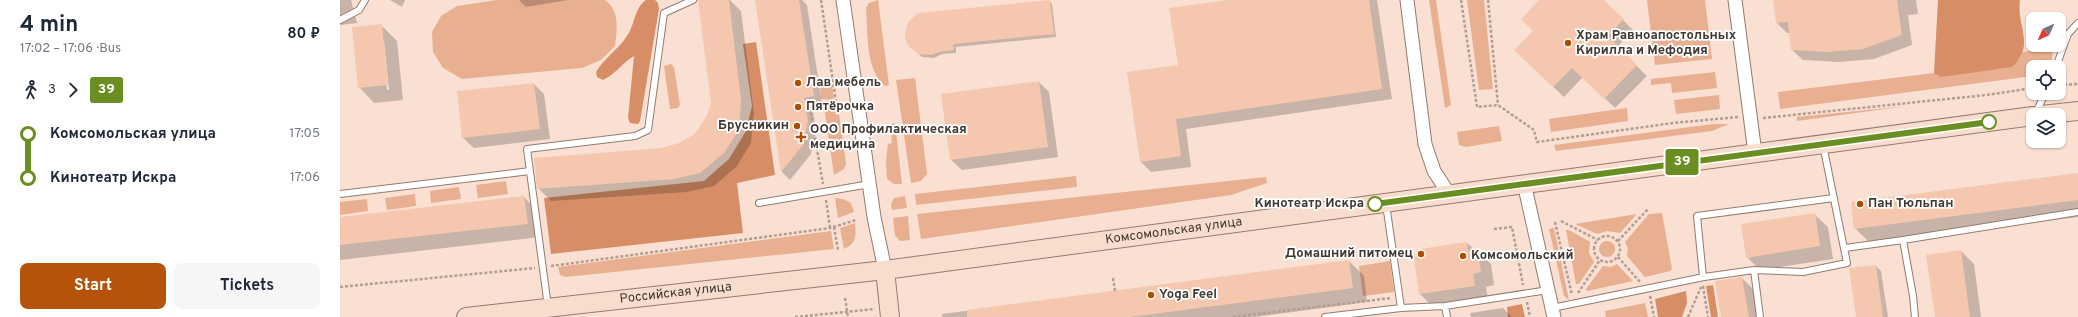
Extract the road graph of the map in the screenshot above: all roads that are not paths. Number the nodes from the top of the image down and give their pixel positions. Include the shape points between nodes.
1 (365, 0) edge
2 (693, 0) edge
3 (844, 0) edge
4 (1407, 0) edge
5 (1735, 0) edge
6 (340, 20) edge
7 (2078, 23) edge
8 (2059, 60) edge
9 (2078, 111) edge
10 (2066, 112) edge
11 (2026, 117) edge
12 (1823, 144) junction
13 (1755, 153) junction
14 (530, 171) junction
15 (1524, 183) junction
16 (870, 184) junction
17 (340, 194) edge
18 (1449, 194) junction
19 (1834, 198) junction
20 (759, 203) dead end
21 (1386, 203) junction
22 (2078, 212) edge
23 (1903, 240) junction
24 (1845, 248) junction
25 (885, 270) junction
26 (1754, 270) junction
27 (1703, 277) junction
28 (1548, 290) junction
29 (1445, 306) junction
30 (548, 308) junction
31 (1401, 308) junction
32 (883, 313) edge
33 (1553, 313) edge
34 (513, 314) edge
35 (466, 317) edge
36 (1325, 317) edge
37 (1447, 317) edge
38 (1760, 317) edge
39 (1915, 317) edge

1 - 6 lane via 359,10
2 - 14 lane via 664,13 648,130 635,136 527,149
3 - 16 street
4 - 18 street via 1425,144 1434,171
5 - 13 street
7 - 8 lane via 2068,34
9 - 10 main road
11 - 12 main road, Комсомольская улица
12 - 13 main road, Комсомольская улица
12 - 19 lane
13 - 15 main road, Комсомольская улица
14 - 17 lane
14 - 30 lane
15 - 18 main road, Комсомольская улица
15 - 28 street
16 - 20 lane
16 - 25 street
18 - 21 main road, Комсомольская улица
19 - 24 lane
19 - 27 lane via 1697,216
21 - 25 main road, Комсомольская улица
21 - 31 lane
22 - 23 lane
23 - 24 lane
23 - 39 lane
24 - 26 lane via 1847,263 1803,272
25 - 30 main road, Российская улица
25 - 32 main road
26 - 27 lane
26 - 38 lane
27 - 33 lane via 1574,304
28 - 29 lane
28 - 33 street
29 - 31 lane
29 - 37 lane
30 - 34 main road, Российская улица
31 - 36 lane
34 - 35 main road, Российская улица

